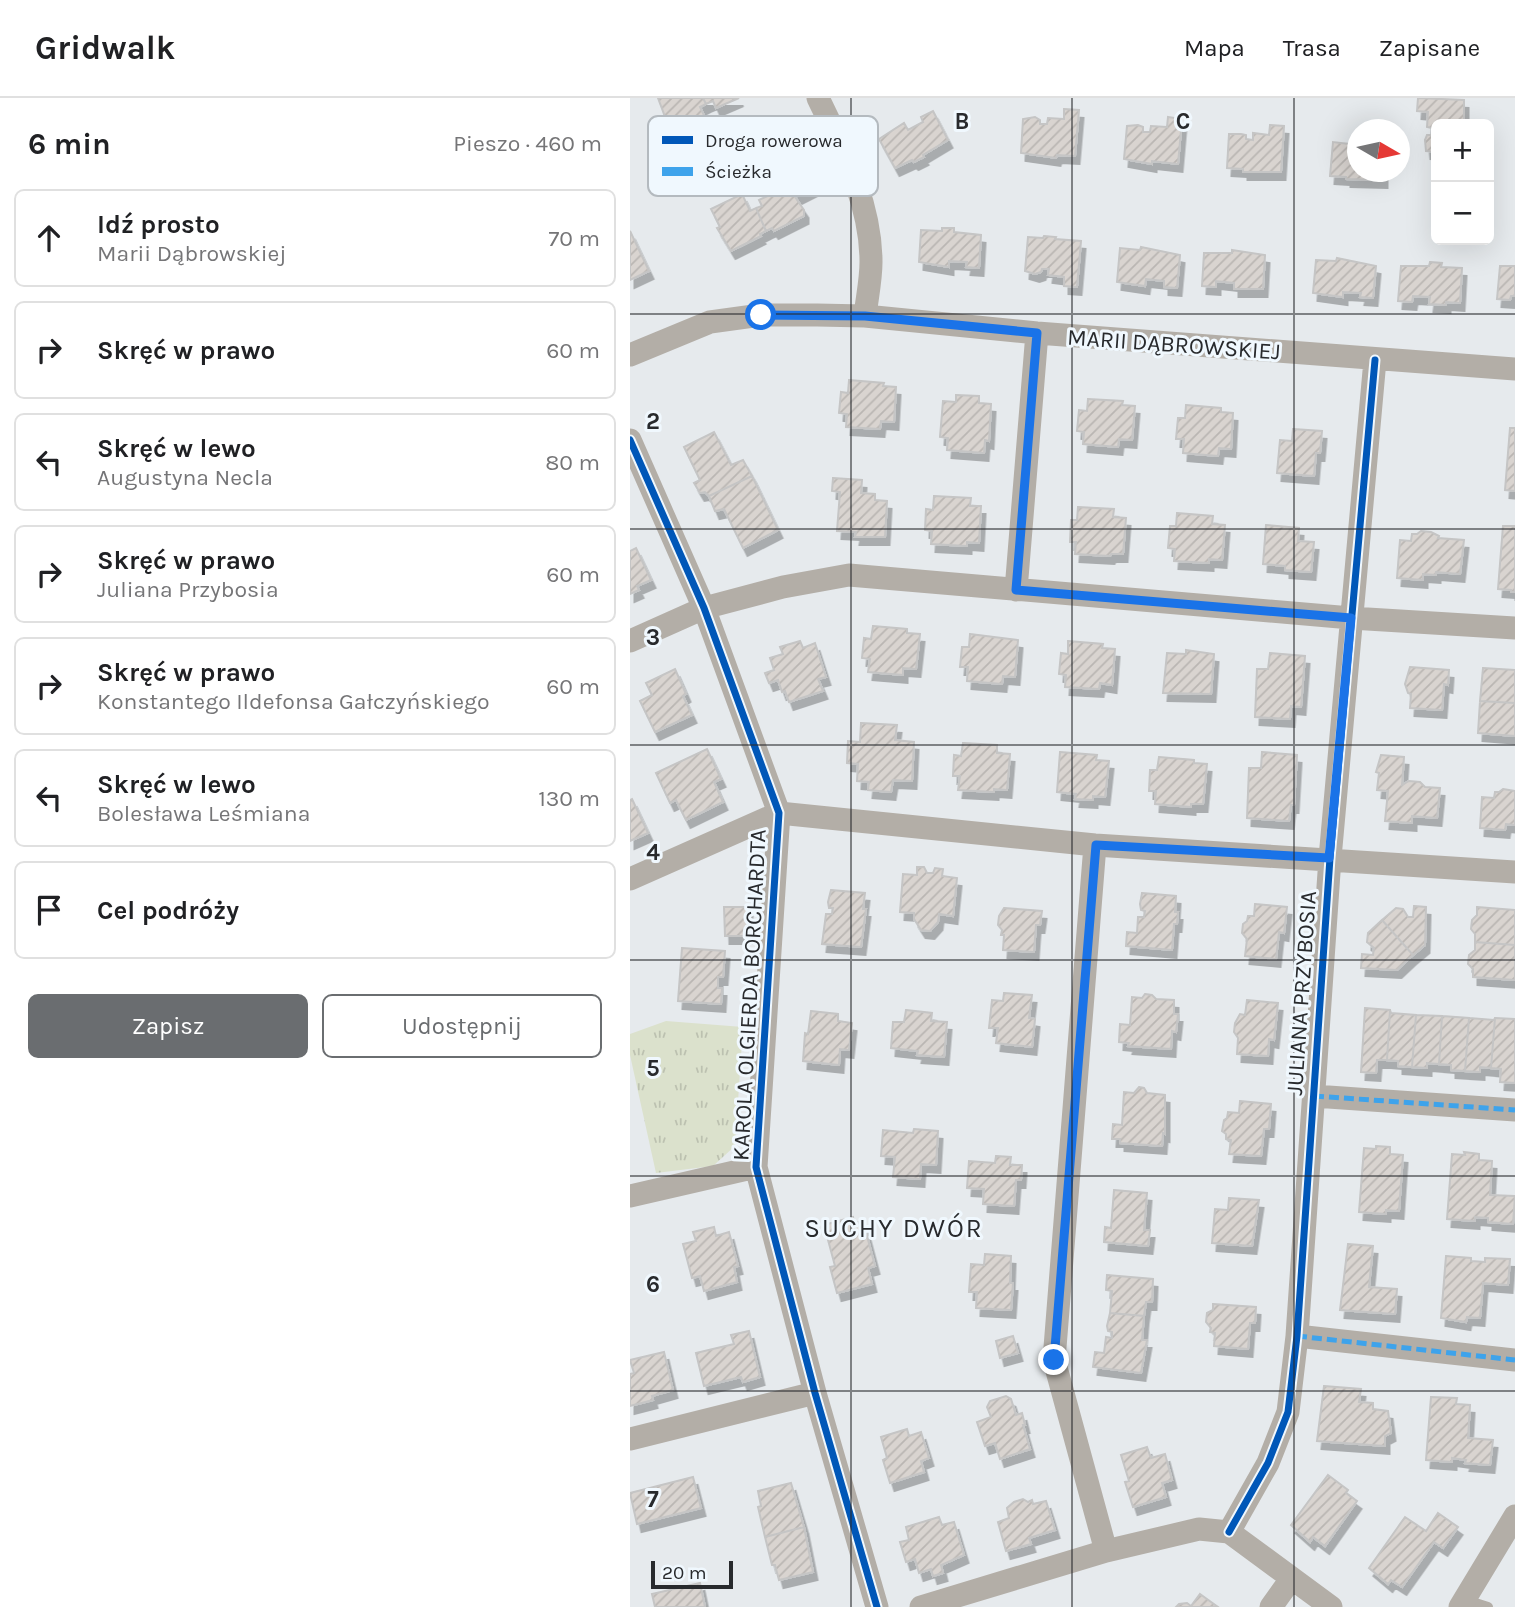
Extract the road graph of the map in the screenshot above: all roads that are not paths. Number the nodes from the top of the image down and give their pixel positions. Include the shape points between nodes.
1 (820, 98) edge
2 (828, 116) edge
3 (860, 196) edge
4 (865, 316) junction
5 (1037, 333) junction
6 (630, 355) edge
7 (1375, 360) junction
8 (1515, 369) edge
9 (630, 440) edge
10 (1016, 590) junction
11 (704, 608) junction
12 (1351, 618) junction
13 (1515, 628) edge
14 (630, 641) edge
15 (779, 813) junction
16 (1096, 845) junction
17 (1329, 858) junction
18 (1515, 872) edge
19 (630, 879) edge
20 (1314, 1096) junction
21 (1515, 1110) edge
22 (756, 1167) junction
23 (630, 1196) edge
24 (1297, 1336) junction
25 (1515, 1360) edge
26 (815, 1393) junction
27 (630, 1438) edge
28 (1515, 1516) edge
29 (1229, 1532) junction
30 (1106, 1551) junction
31 (1291, 1579) junction
32 (1463, 1603) edge
33 (877, 1607) edge
34 (922, 1607) edge
35 (1271, 1607) edge
36 (1331, 1607) edge
37 (1488, 1607) edge

1 - 2 street
3 - 4 street via 871,262
4 - 5 street, MARII DĄBROWSKIEJ
4 - 6 street, MARII DĄBROWSKIEJ via 761,315 710,321
5 - 7 street, MARII DĄBROWSKIEJ
5 - 10 street
7 - 8 street, MARII DĄBROWSKIEJ
7 - 12 street, JULIANA PRZYBOSIA
9 - 11 street, KAROLA OLGIERDA BORCHARDTA
10 - 11 street via 849,575
10 - 12 street
11 - 14 street
11 - 15 street, KAROLA OLGIERDA BORCHARDTA
12 - 13 street
12 - 17 street, JULIANA PRZYBOSIA
15 - 16 street
15 - 19 street
15 - 22 street, KAROLA OLGIERDA BORCHARDTA
16 - 17 street
16 - 30 street via 1054,1360
17 - 18 street
17 - 20 street, JULIANA PRZYBOSIA
20 - 21 street, JULIANA PRZYBOSIA
20 - 24 street, JULIANA PRZYBOSIA
22 - 23 street
22 - 26 street, KAROLA OLGIERDA BORCHARDTA
24 - 25 street
24 - 29 street, JULIANA PRZYBOSIA via 1288,1412 1268,1463
26 - 27 street
26 - 33 street, KAROLA OLGIERDA BORCHARDTA
28 - 32 street
29 - 30 street via 1199,1530
29 - 31 street
30 - 34 street
31 - 35 street
31 - 36 street
32 - 37 lane

